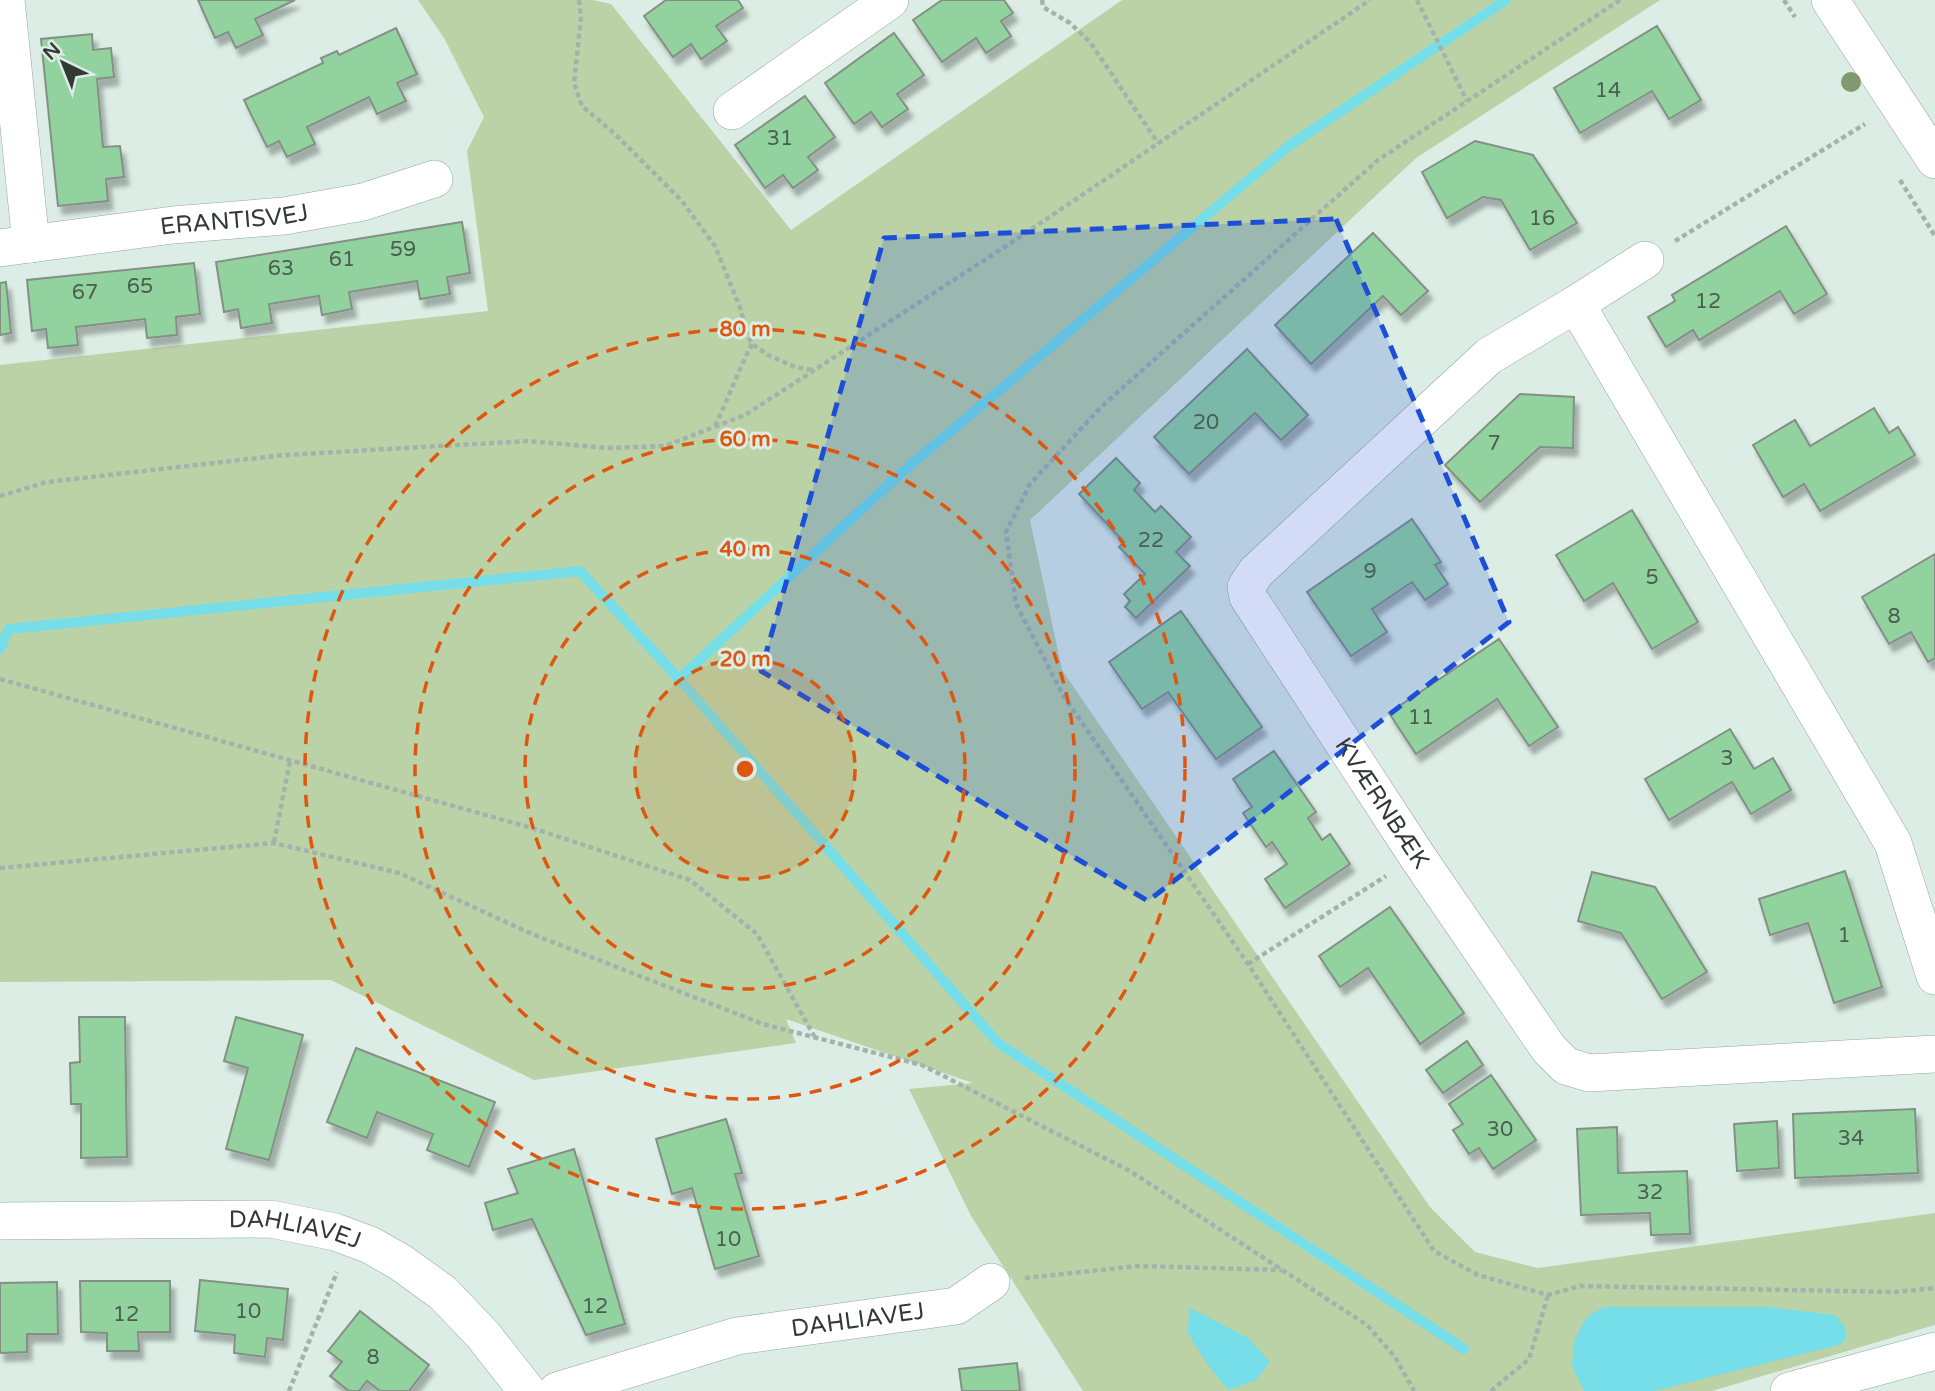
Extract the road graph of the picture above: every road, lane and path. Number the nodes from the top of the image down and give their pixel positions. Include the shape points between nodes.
1 (6, 0) edge
2 (579, 0) edge
3 (890, 0) edge
4 (1042, 0) edge
5 (1370, 0) edge
6 (1417, 0) edge
7 (1830, 0) edge
8 (1466, 101) dead end
9 (732, 111) dead end
10 (1865, 124) dead end
11 (1158, 143) junction
12 (1935, 160) edge
13 (434, 179) dead end
14 (16, 246) edge
15 (1645, 260) joint
16 (1576, 304) junction
17 (752, 344) junction
18 (814, 370) junction
19 (715, 427) junction
20 (0, 496) edge
21 (0, 679) edge
22 (290, 761) junction
23 (274, 843) junction
24 (1417, 856) junction
25 (0, 868) edge
26 (1248, 964) dead end
27 (1935, 976) edge
28 (814, 1037) junction
29 (1935, 1054) edge
30 (0, 1221) edge
31 (327, 1266) dead end
32 (1282, 1270) junction
33 (991, 1282) joint
34 (1548, 1295) dead end
35 (1935, 1351) edge
36 (1799, 1390) edge
37 (289, 1391) edge
38 (527, 1391) edge
39 (557, 1391) edge
40 (1414, 1391) edge
41 (1491, 1391) edge

1 - 14 street, ERANTISVEJ
2 - 17 path via 574,83 582,106 681,201 715,246
3 - 9 street
4 - 11 path via 1043,7 1090,42
5 - 11 path
6 - 8 path
7 - 12 street
10 - 15 path
11 - 18 path
13 - 14 street, ERANTISVEJ via 363,202 284,216
15 - 16 street, KVÆRNBÆK
16 - 24 street, KVÆRNBÆK via 1489,356 1256,572 1246,587 1253,607
16 - 27 street via 1893,843
17 - 18 path via 795,367
17 - 19 path
18 - 19 path via 745,415
19 - 20 path via 665,446 608,448 527,441 284,455 47,482
21 - 22 path
22 - 23 path
22 - 28 path via 532,828 691,880 757,934
23 - 25 path
23 - 28 path via 399,873 532,934 763,1024
24 - 26 path
24 - 29 street, KVÆRNBÆK via 1549,1049 1576,1070 1589,1073
28 - 32 path via 922,1065 1130,1171
30 - 38 street, DAHLIAVEJ via 271,1219 335,1232 370,1245 443,1293
31 - 37 path via 338,1269
32 - 33 path via 1138,1266
32 - 40 path via 1367,1325 1395,1357
33 - 39 street, DAHLIAVEJ via 956,1306 737,1336
34 - 41 path via 1529,1359
35 - 36 street

